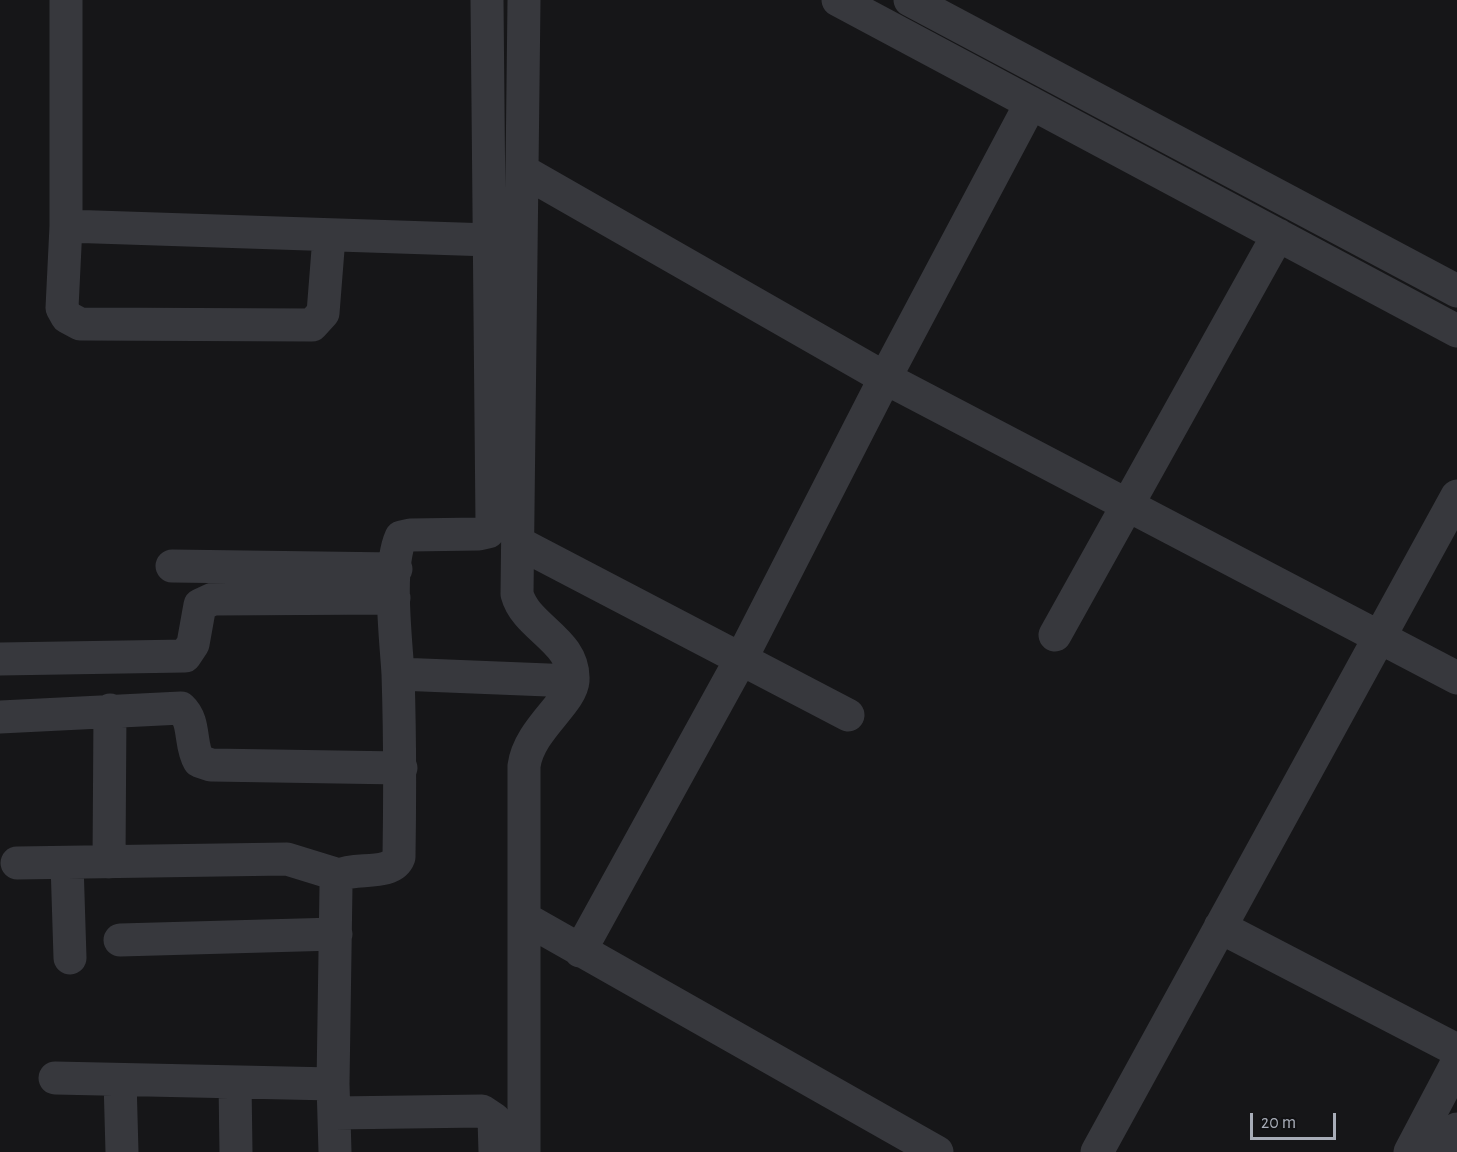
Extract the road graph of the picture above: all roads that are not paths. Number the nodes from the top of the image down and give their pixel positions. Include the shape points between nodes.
1 (66, 0) edge
2 (487, 0) edge
3 (524, 0) edge
4 (838, 0) edge
5 (910, 0) edge
6 (1031, 103) junction
7 (523, 171) junction
8 (66, 226) junction
9 (1278, 235) junction
10 (329, 237) junction
11 (490, 240) junction
12 (1457, 291) edge
13 (1457, 331) edge
14 (885, 378) junction
15 (1457, 496) edge
16 (1127, 504) junction
17 (519, 543) junction
18 (172, 566) dead end
19 (395, 583) junction
20 (1055, 635) dead end
21 (1380, 636) junction
22 (0, 659) edge
23 (741, 659) junction
24 (398, 674) junction
25 (1457, 678) edge
26 (573, 681) junction
27 (110, 710) junction
28 (848, 715) dead end
29 (0, 717) edge
30 (401, 768) junction
31 (110, 862) junction
32 (17, 863) dead end
33 (67, 863) junction
34 (339, 875) junction
35 (524, 918) junction
36 (1220, 927) junction
37 (336, 934) junction
38 (120, 940) dead end
39 (580, 951) junction
40 (70, 958) dead end
41 (1457, 1050) edge
42 (1457, 1063) edge
43 (55, 1078) dead end
44 (120, 1080) junction
45 (235, 1082) junction
46 (334, 1099) junction
47 (1457, 1129) edge
48 (122, 1152) edge
49 (236, 1152) edge
50 (335, 1152) edge
51 (495, 1152) edge
52 (524, 1152) edge
53 (937, 1152) edge
54 (1097, 1152) edge
55 (1410, 1152) edge
56 (1444, 1152) edge

1 - 8 street
2 - 11 street
3 - 7 street
4 - 6 street
5 - 12 street
6 - 9 street
6 - 14 street
7 - 14 street
7 - 17 street
8 - 10 street
8 - 10 street via 62,308 67,317 80,324 312,325 323,313
9 - 13 street
9 - 16 street
10 - 11 street
11 - 19 street via 492,524 488,532 479,534 401,537
14 - 16 street
14 - 23 street
15 - 21 street
16 - 20 street
16 - 21 street
17 - 23 street
17 - 26 street via 520,606 565,650
18 - 19 street
19 - 22 street via 213,599 200,604 193,644 186,656
19 - 24 street
21 - 25 street
21 - 36 street
23 - 28 street
23 - 39 street
24 - 26 street
24 - 30 street
26 - 35 street via 526,752
27 - 29 street
27 - 30 street via 181,708 189,716 195,754 199,761 211,765
27 - 31 street
30 - 34 street via 397,864
31 - 33 street
31 - 34 street via 286,859
32 - 33 street
33 - 40 street
34 - 37 street
35 - 39 street
35 - 52 street
36 - 41 street
36 - 54 street
37 - 38 street
37 - 46 street
39 - 53 street
42 - 55 street
43 - 44 street
44 - 45 street
44 - 48 street
45 - 46 street
45 - 49 street
46 - 50 street
46 - 51 street via 482,1112 494,1119
47 - 56 street

